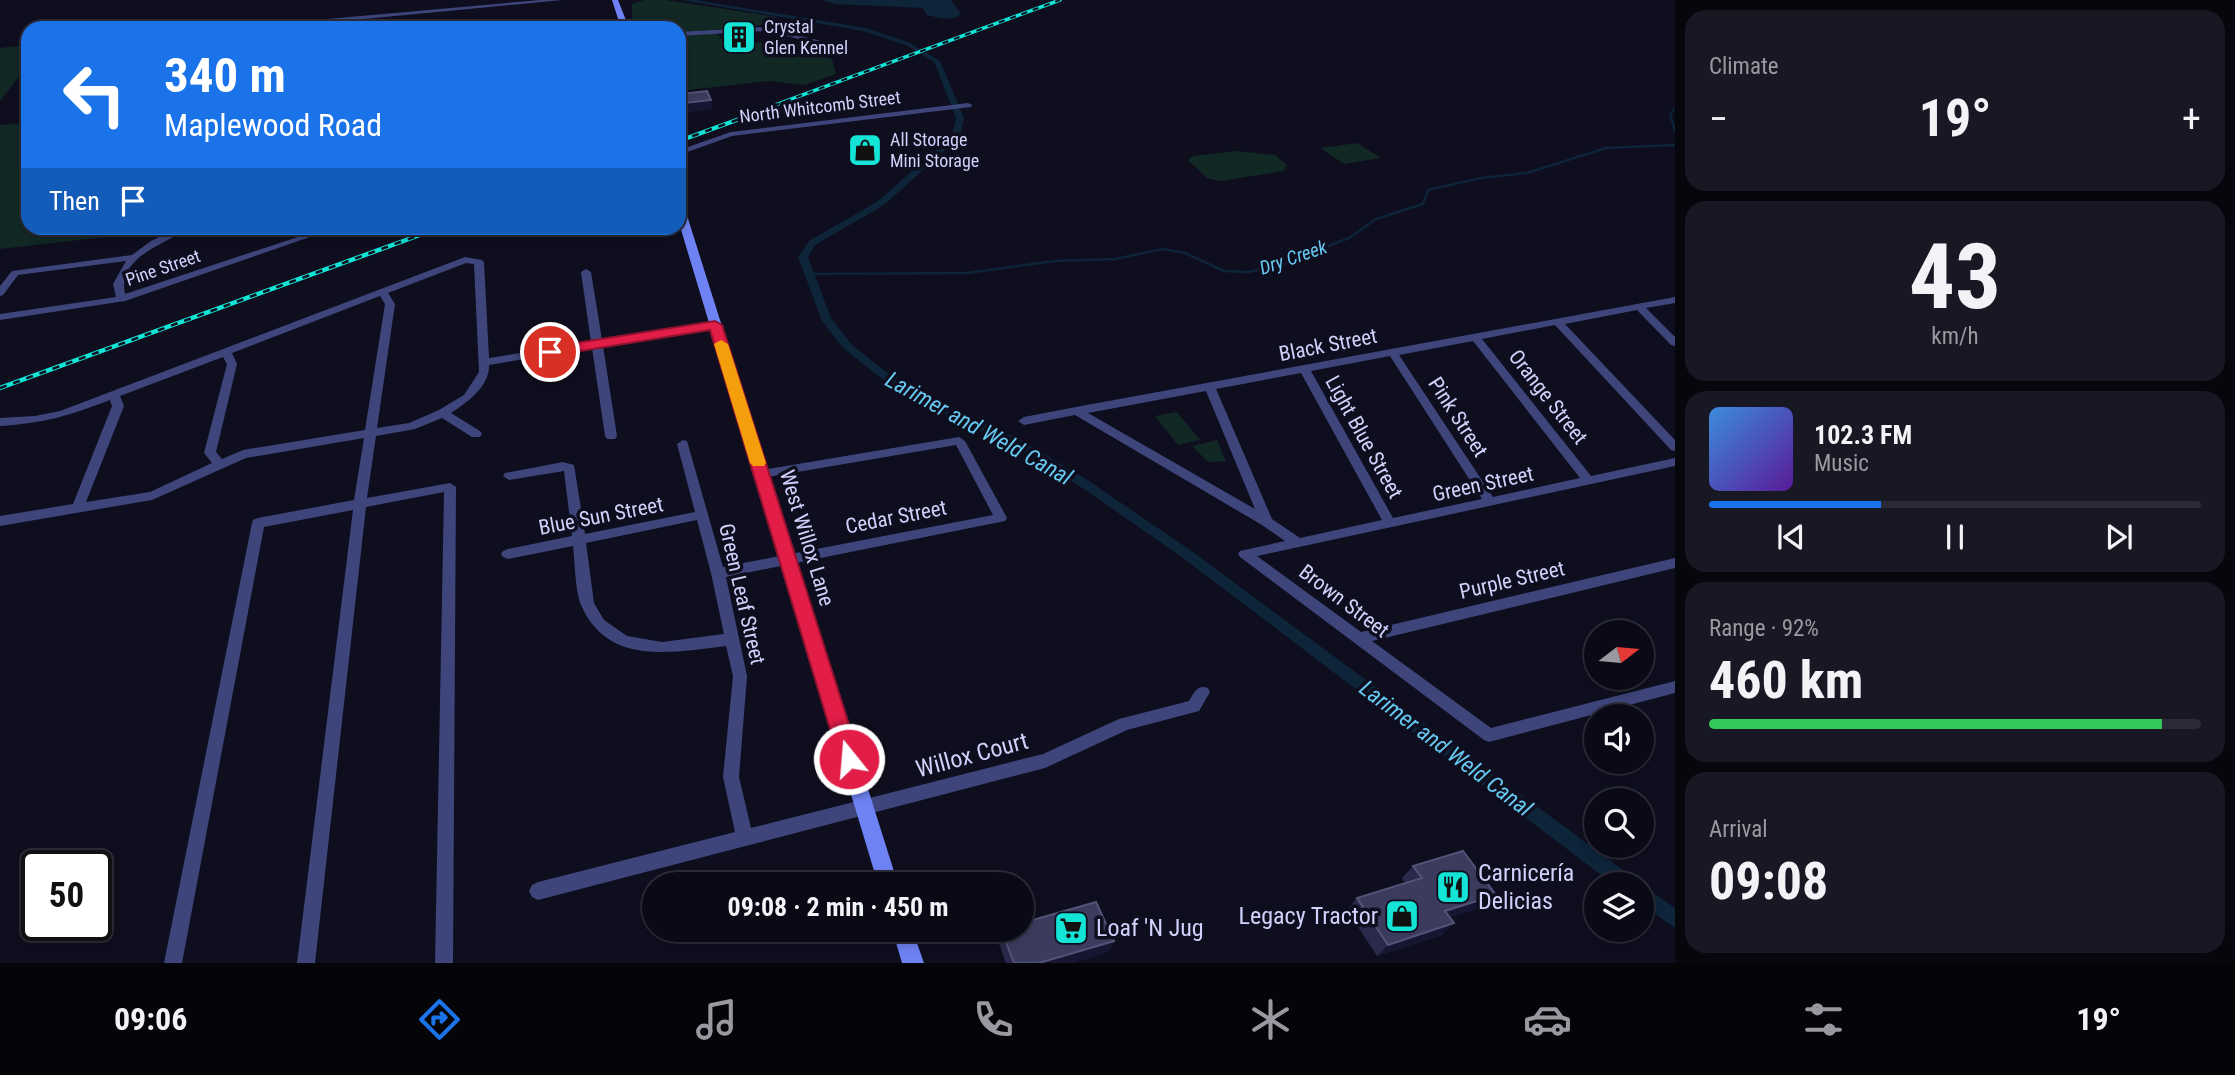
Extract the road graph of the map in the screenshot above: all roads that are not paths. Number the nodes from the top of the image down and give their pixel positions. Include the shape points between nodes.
1 (560, 0) edge
2 (615, 0) edge
3 (327, 21) edge
4 (622, 21) edge
5 (686, 34) edge
6 (843, 47) dead end
7 (968, 105) dead end
8 (686, 150) edge
9 (686, 231) edge
10 (170, 235) edge
11 (311, 235) edge
12 (135, 257) junction
13 (586, 272) dead end
14 (383, 292) junction
15 (0, 293) edge
16 (121, 299) junction
17 (1675, 300) edge
18 (1639, 307) junction
19 (0, 317) edge
20 (1558, 322) junction
21 (715, 325) junction
22 (1475, 337) junction
23 (1675, 343) edge
24 (597, 344) junction
25 (226, 352) junction
26 (1393, 353) junction
27 (485, 362) junction
28 (1304, 369) junction
29 (1210, 387) junction
30 (113, 394) junction
31 (1076, 411) junction
32 (443, 413) junction
33 (1024, 421) dead end
34 (2, 426) edge
35 (371, 432) junction
36 (476, 434) dead end
37 (611, 436) dead end
38 (683, 444) dead end
39 (1675, 447) edge
40 (1675, 462) edge
41 (219, 464) junction
42 (762, 474) junction
43 (509, 476) dead end
44 (1590, 481) junction
45 (1490, 502) junction
46 (360, 505) junction
47 (78, 508) junction
48 (702, 515) junction
49 (0, 521) edge
50 (1267, 522) junction
51 (1390, 523) junction
52 (580, 540) junction
53 (1298, 543) junction
54 (508, 554) dead end
55 (788, 560) junction
56 (1675, 563) edge
57 (718, 573) junction
58 (1359, 638) junction
59 (732, 639) junction
60 (1675, 687) edge
61 (1203, 692) dead end
62 (865, 808) junction
63 (746, 838) junction
64 (884, 872) edge
65 (538, 891) dead end
66 (906, 942) edge
67 (173, 963) edge
68 (306, 963) edge
69 (444, 963) edge
70 (912, 963) edge

1 - 3 street
2 - 4 main road
5 - 6 street via 764,29
7 - 8 street, North Whitcomb Street via 731,134
9 - 21 main road, West Willox Lane
10 - 12 street
11 - 16 street, Pine Street
12 - 15 street via 19,272
12 - 16 street via 120,277
13 - 24 street
14 - 25 street
14 - 27 street via 465,260 478,260
14 - 35 street via 390,304
16 - 19 street, Pine Street
17 - 18 street, Black Street
18 - 20 street, Black Street
18 - 23 street
20 - 22 street, Black Street
20 - 39 street
21 - 24 street
21 - 42 main road, West Willox Lane
22 - 26 street, Black Street
22 - 44 street, Orange Street
24 - 27 street
24 - 37 street
25 - 30 street
25 - 41 street via 232,364 211,453
26 - 28 street, Black Street
26 - 45 street, Pink Street
27 - 32 street via 475,388
28 - 29 street, Black Street
28 - 51 street, Light Blue Street
29 - 31 street, Black Street
29 - 50 street
30 - 34 street via 50,417
30 - 47 street via 118,406
31 - 33 street, Black Street
31 - 50 street, Brown Street
32 - 35 street via 411,426
32 - 36 street
35 - 41 street via 256,451
35 - 46 street
38 - 48 street, Green Leaf Street
40 - 44 street, Green Street
41 - 47 street via 152,496
42 - 55 main road, West Willox Lane
42 - 55 street, Cedar Street via 959,442 1000,517
43 - 52 street via 570,468
44 - 45 street, Green Street
45 - 51 street, Green Street
46 - 67 street via 258,523
46 - 68 street
46 - 69 street via 450,487
47 - 49 street
48 - 52 street, Blue Sun Street
48 - 57 street, Green Leaf Street
50 - 53 street, Brown Street
51 - 53 street, Green Street
52 - 54 street, Blue Sun Street
52 - 59 street via 587,603 599,624 623,641 663,648
53 - 58 street, Brown Street via 1245,554
55 - 57 street, Cedar Street
55 - 62 main road, West Willox Lane
56 - 58 street, Purple Street
57 - 59 street, Green Leaf Street
58 - 60 street, Brown Street via 1490,735
59 - 63 street, Green Leaf Street via 740,676 731,777
61 - 62 street, Willox Court via 1194,706 1124,724 1045,761
62 - 63 street, Willox Court
62 - 64 main road, West Willox Lane
63 - 65 street, Willox Court
66 - 70 main road

